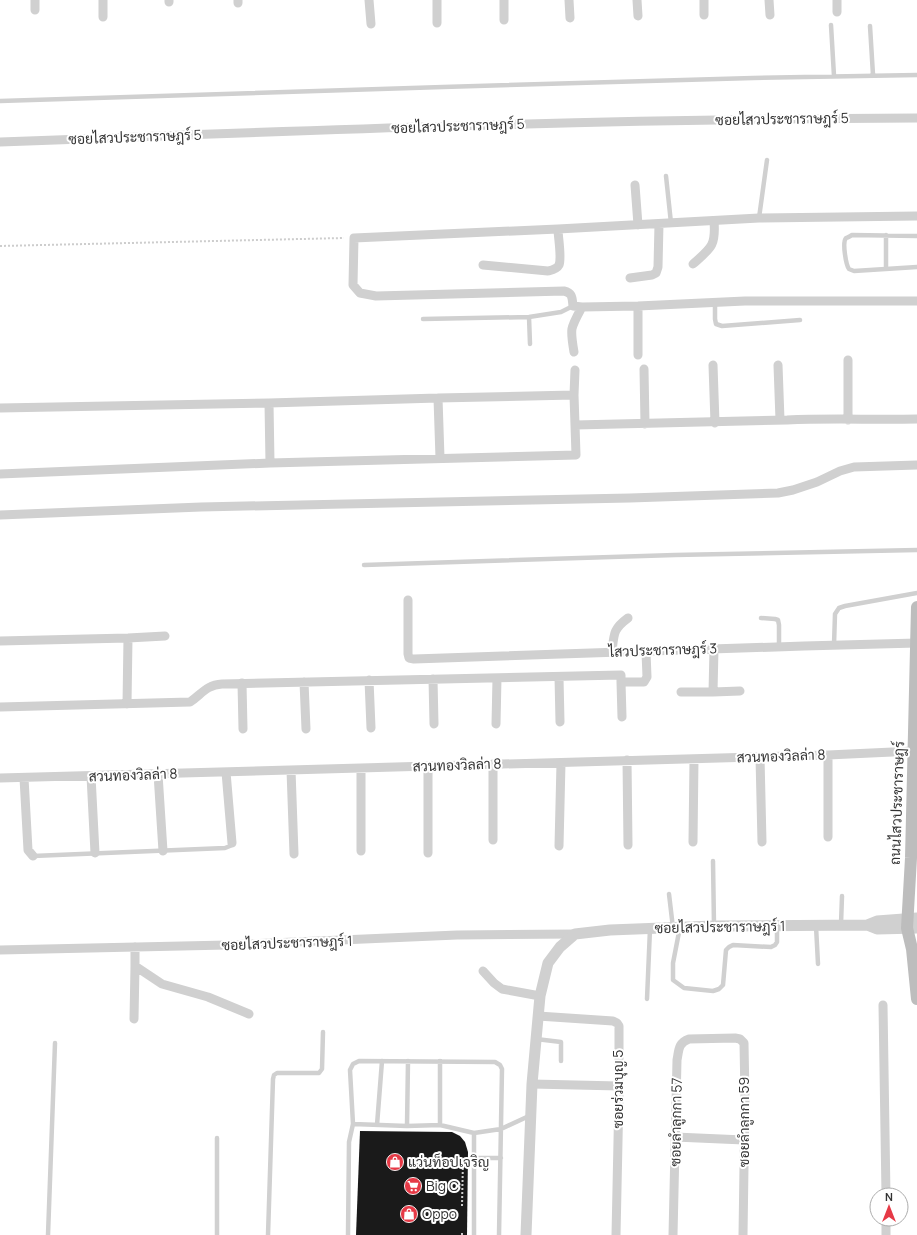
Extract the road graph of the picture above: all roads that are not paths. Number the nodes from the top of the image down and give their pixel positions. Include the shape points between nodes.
1 (35, 0) edge
2 (103, 0) edge
3 (370, 0) edge
4 (437, 0) edge
5 (504, 0) edge
6 (569, 0) edge
7 (637, 0) edge
8 (704, 0) edge
9 (769, 0) edge
10 (837, 0) edge
11 (36, 10) dead end
12 (837, 12) dead end
13 (704, 15) dead end
14 (770, 15) dead end
15 (638, 16) dead end
16 (103, 17) dead end
17 (570, 18) dead end
18 (504, 20) dead end
19 (437, 22) dead end
20 (371, 24) dead end
21 (831, 25) dead end
22 (870, 26) dead end
23 (873, 75) junction
24 (917, 75) edge
25 (834, 76) junction
26 (0, 101) edge
27 (917, 118) edge
28 (0, 142) edge
29 (768, 160) dead end
30 (666, 176) dead end
31 (635, 185) dead end
32 (917, 216) edge
33 (759, 218) junction
34 (714, 221) junction
35 (659, 224) junction
36 (671, 224) junction
37 (638, 225) junction
38 (558, 229) junction
39 (886, 235) junction
40 (917, 236) edge
41 (693, 264) dead end
42 (483, 265) dead end
43 (917, 267) edge
44 (886, 269) junction
45 (630, 278) dead end
46 (917, 300) edge
47 (715, 302) junction
48 (638, 306) junction
49 (577, 307) junction
50 (529, 317) junction
51 (423, 319) dead end
52 (800, 320) dead end
53 (530, 344) dead end
54 (574, 352) dead end
55 (638, 355) dead end
56 (848, 360) dead end
57 (713, 365) dead end
58 (778, 365) dead end
59 (644, 369) dead end
60 (575, 370) dead end
61 (574, 395) junction
62 (438, 398) junction
63 (269, 403) junction
64 (0, 408) edge
65 (917, 419) edge
66 (780, 420) junction
67 (848, 420) junction
68 (715, 423) junction
69 (645, 424) junction
70 (575, 425) junction
71 (440, 458) junction
72 (270, 463) junction
73 (917, 465) edge
74 (0, 474) edge
75 (0, 515) edge
76 (917, 550) edge
77 (364, 565) dead end
78 (917, 593) edge
79 (408, 600) dead end
80 (917, 607) edge
81 (628, 618) dead end
82 (761, 618) dead end
83 (165, 636) dead end
84 (128, 638) junction
85 (0, 641) edge
86 (917, 643) edge
87 (834, 645) junction
88 (779, 647) junction
89 (714, 649) junction
90 (612, 652) junction
91 (646, 652) junction
92 (560, 677) junction
93 (497, 678) junction
94 (432, 679) junction
95 (369, 680) junction
96 (304, 682) junction
97 (621, 682) junction
98 (242, 683) junction
99 (740, 691) dead end
100 (681, 692) dead end
101 (713, 692) junction
102 (127, 704) junction
103 (0, 707) edge
104 (622, 717) dead end
105 (560, 722) dead end
106 (434, 724) dead end
107 (496, 724) dead end
108 (371, 728) dead end
109 (243, 729) dead end
110 (306, 729) dead end
111 (914, 751) junction
112 (828, 755) junction
113 (760, 757) junction
114 (694, 759) junction
115 (627, 760) junction
116 (560, 763) junction
117 (493, 764) junction
118 (428, 766) junction
119 (361, 768) junction
120 (291, 770) junction
121 (226, 772) junction
122 (158, 774) junction
123 (91, 776) junction
124 (0, 778) edge
125 (24, 778) junction
126 (828, 837) dead end
127 (493, 840) dead end
128 (693, 842) dead end
129 (762, 842) dead end
130 (232, 843) joint
131 (628, 845) dead end
132 (559, 846) dead end
133 (163, 851) junction
134 (361, 851) dead end
135 (95, 853) junction
136 (428, 853) dead end
137 (294, 854) dead end
138 (33, 856) joint
139 (713, 861) dead end
140 (913, 875) edge
141 (669, 894) dead end
142 (842, 896) dead end
143 (912, 923) edge
144 (714, 926) junction
145 (777, 926) junction
146 (816, 926) junction
147 (841, 926) junction
148 (650, 928) junction
149 (677, 928) junction
150 (575, 934) junction
151 (135, 947) junction
152 (0, 950) edge
153 (818, 964) dead end
154 (135, 966) junction
155 (483, 971) dead end
156 (540, 996) junction
157 (647, 999) dead end
158 (917, 999) edge
159 (883, 1005) dead end
160 (248, 1014) dead end
161 (538, 1016) junction
162 (134, 1019) dead end
163 (323, 1032) dead end
164 (712, 1038) joint
165 (536, 1039) junction
166 (55, 1043) dead end
167 (382, 1061) junction
168 (408, 1061) junction
169 (440, 1061) junction
170 (561, 1061) dead end
171 (532, 1084) junction
172 (619, 1086) junction
173 (531, 1116) junction
174 (353, 1124) junction
175 (377, 1125) junction
176 (440, 1125) junction
177 (407, 1126) junction
178 (501, 1129) junction
179 (474, 1133) junction
180 (675, 1137) junction
181 (218, 1138) dead end
182 (744, 1140) junction
183 (474, 1158) junction
184 (501, 1158) junction
185 (886, 1187) edge
186 (48, 1235) edge
187 (217, 1235) edge
188 (268, 1235) edge
189 (348, 1235) edge
190 (474, 1235) edge
191 (499, 1235) edge
192 (526, 1235) edge
193 (616, 1235) edge
194 (674, 1235) edge
195 (743, 1235) edge

1 - 11 street
2 - 16 street
3 - 20 street
4 - 19 street
5 - 18 street
6 - 17 street
7 - 15 street
8 - 13 street
9 - 14 street
10 - 12 street
21 - 25 lane
22 - 23 lane
23 - 24 lane
23 - 25 lane
25 - 26 lane
27 - 28 street, ซอยไสวประชาราษฎร์ 5 via 597,122
29 - 33 lane
30 - 36 lane
31 - 37 street
32 - 33 street
33 - 34 street
34 - 36 street
34 - 41 street via 713,243 709,251
35 - 36 street
35 - 37 street
35 - 45 street via 656,273
37 - 38 street
38 - 42 street via 560,260 559,266 554,270
38 - 49 street via 354,238 353,285 360,293 376,296 564,291 571,294
39 - 40 lane
39 - 44 lane
39 - 44 lane via 852,235 844,242 846,265 849,270
43 - 44 lane
46 - 47 street
47 - 48 street
47 - 52 lane via 716,324 722,326
48 - 49 street
48 - 55 street
49 - 50 lane
49 - 54 street via 571,330
50 - 51 lane
50 - 53 lane
56 - 67 street
57 - 68 street
58 - 66 street
59 - 69 street
60 - 61 street
61 - 62 street
61 - 70 street
62 - 63 street
62 - 71 street
63 - 64 street
63 - 72 street
65 - 67 street
66 - 67 street
66 - 68 street
68 - 69 street
69 - 70 street
70 - 71 street via 576,455
71 - 72 street
72 - 74 street
73 - 75 street via 854,467 817,482 778,493 201,507
76 - 77 lane
78 - 87 lane via 839,608 835,614
79 - 90 street, ไสวประชาราษฎร์ 3 via 409,658
80 - 86 main road, ถนนไสวประชาราษฎร์
81 - 90 street via 615,630
82 - 88 lane via 778,620
83 - 84 street
84 - 85 street
84 - 102 street
86 - 87 street, ไสวประชาราษฎร์ 3
86 - 111 main road, ถนนไสวประชาราษฎร์
87 - 88 street, ไสวประชาราษฎร์ 3
88 - 89 street, ไสวประชาราษฎร์ 3
89 - 91 street, ไสวประชาราษฎร์ 3
89 - 101 street
90 - 91 street, ไสวประชาราษฎร์ 3
91 - 97 street via 647,677 644,682
92 - 93 street
92 - 97 street via 621,676
92 - 105 street
93 - 94 street
93 - 107 street
94 - 95 street
94 - 106 street
95 - 96 street
95 - 108 street
96 - 98 street
96 - 110 street
97 - 104 street
98 - 102 street via 214,684 190,702
98 - 109 street
99 - 101 street
100 - 101 street
102 - 103 street
111 - 112 street, สวนทองวิลล่า 8
111 - 140 main road, ถนนไสวประชาราษฎร์ via 911,858
112 - 113 street, สวนทองวิลล่า 8
112 - 126 street
113 - 114 street, สวนทองวิลล่า 8
113 - 129 street
114 - 115 street, สวนทองวิลล่า 8
114 - 128 street
115 - 116 street, สวนทองวิลล่า 8
115 - 131 street
116 - 117 street, สวนทองวิลล่า 8
116 - 132 street
117 - 118 street, สวนทองวิลล่า 8
117 - 127 street
118 - 119 street, สวนทองวิลล่า 8
118 - 136 street
119 - 120 street, สวนทองวิลล่า 8
119 - 134 street
120 - 121 street, สวนทองวิลล่า 8
120 - 137 street
121 - 122 street, สวนทองวิลล่า 8
121 - 130 street
122 - 123 street, สวนทองวิลล่า 8
122 - 133 street
123 - 125 street, สวนทองวิลล่า 8
123 - 135 street
124 - 125 street, สวนทองวิลล่า 8
125 - 138 street via 28,850
130 - 133 lane via 225,848
133 - 135 lane
135 - 138 lane
139 - 144 lane
140 - 143 main road, ถนนไสวประชาราษฎร์
141 - 149 lane
142 - 147 lane
143 - 147 street, ซอยไสวประชาราษฎร์ 1 via 876,921 867,925
143 - 158 main road, ถนนไสวประชาราษฎร์
144 - 145 street, ซอยไสวประชาราษฎร์ 1
144 - 149 street, ซอยไสวประชาราษฎร์ 1
145 - 146 street, ซอยไสวประชาราษฎร์ 1
145 - 149 lane via 777,942 771,947 733,945 726,950 723,984 713,991 684,988 673,980
146 - 147 street, ซอยไสวประชาราษฎร์ 1
146 - 153 lane
148 - 149 street, ซอยไสวประชาราษฎร์ 1
148 - 150 street, ซอยไสวประชาราษฎร์ 1
148 - 157 lane
150 - 151 street, ซอยไสวประชาราษฎร์ 1 via 456,935
150 - 156 street via 560,947 548,963
151 - 152 street, ซอยไสวประชาราษฎร์ 1
151 - 154 street
154 - 160 street via 162,984
154 - 162 street
155 - 156 street via 502,989
156 - 161 street
159 - 185 street
161 - 165 street
161 - 172 street, ซอยร่วมบุญ 5 via 617,1023
163 - 188 lane via 322,1069 319,1073 277,1073 273,1079
164 - 180 street, ซอยลำลูกกา 57 via 689,1039 680,1045 677,1060
164 - 182 street, ซอยลำลูกกา 59 via 735,1038 744,1043
165 - 170 lane via 561,1042
165 - 171 street
166 - 186 lane
167 - 168 lane
167 - 174 lane via 359,1061 353,1064 350,1070
167 - 175 lane
168 - 169 lane
168 - 177 lane
169 - 176 lane
169 - 178 lane via 495,1062 500,1065
171 - 172 street
171 - 173 street
172 - 193 street, ซอยร่วมบุญ 5
173 - 178 lane
173 - 192 street
174 - 175 lane
174 - 189 lane via 349,1142
175 - 177 lane
176 - 177 lane
176 - 179 lane
178 - 179 lane
178 - 184 lane
179 - 183 lane
180 - 182 street
180 - 194 street, ซอยลำลูกกา 57
181 - 187 lane
182 - 195 street, ซอยลำลูกกา 59
183 - 184 lane
183 - 190 lane
184 - 191 lane

